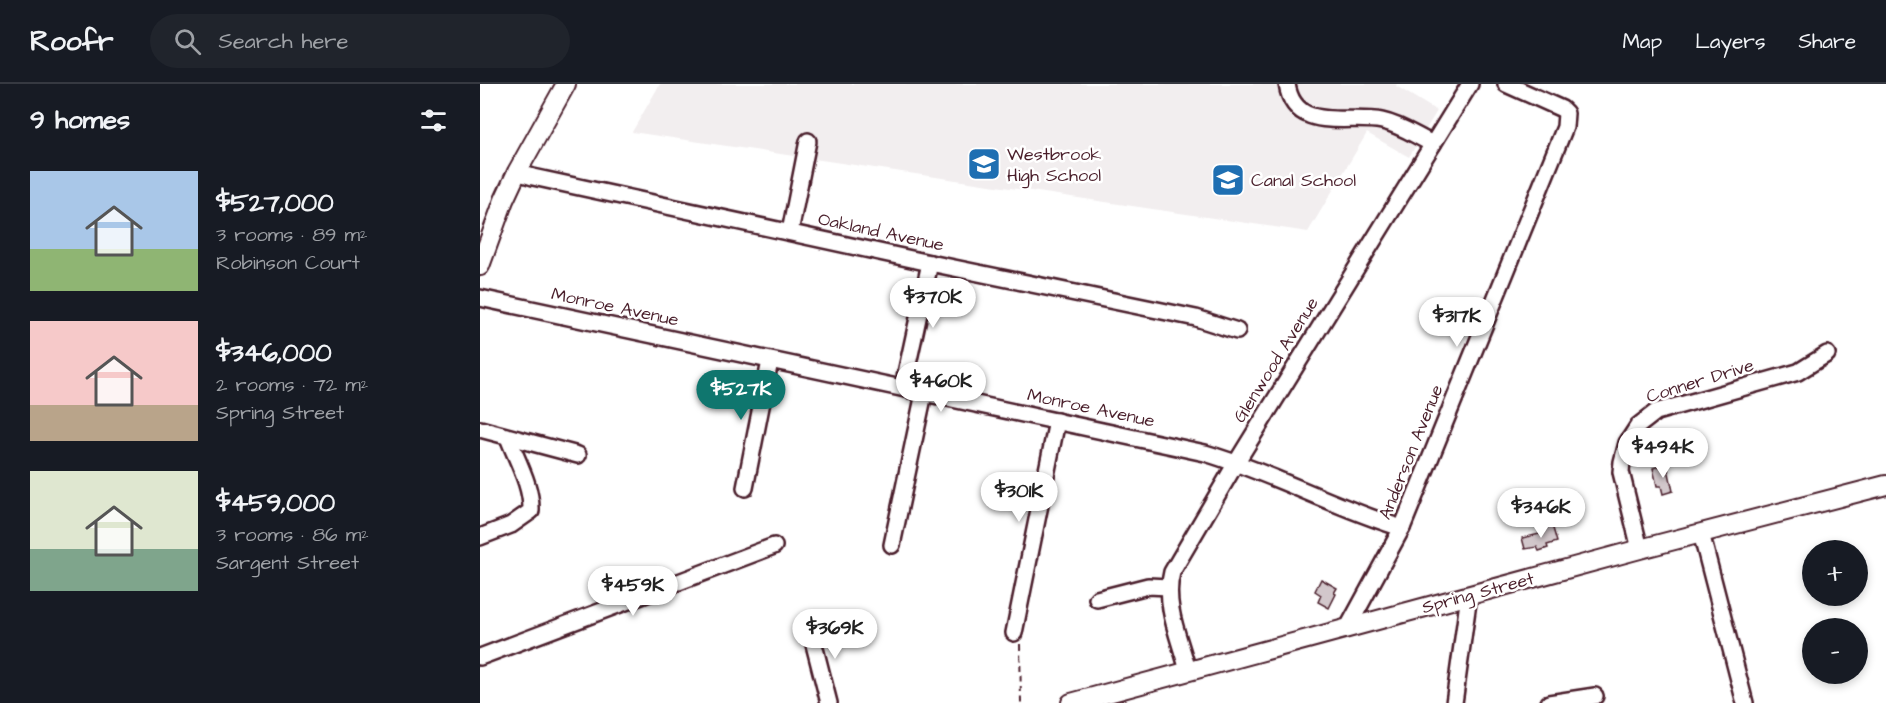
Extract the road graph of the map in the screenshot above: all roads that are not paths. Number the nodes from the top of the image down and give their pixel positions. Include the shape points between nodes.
1 (566, 84) edge
2 (1287, 84) edge
3 (1470, 84) edge
4 (1506, 84) edge
5 (1529, 88) edge
6 (808, 141) dead end
7 (1433, 144) junction
8 (517, 172) junction
9 (790, 232) junction
10 (930, 263) junction
11 (480, 266) edge
12 (480, 298) edge
13 (1237, 331) dead end
14 (1827, 354) dead end
15 (770, 361) junction
16 (903, 387) junction
17 (924, 393) junction
18 (1057, 421) junction
19 (480, 429) edge
20 (508, 437) junction
21 (578, 455) dead end
22 (1236, 463) junction
23 (1886, 485) edge
24 (744, 488) dead end
25 (1402, 528) junction
26 (1701, 533) junction
27 (480, 537) edge
28 (892, 545) dead end
29 (774, 546) dead end
30 (1640, 549) junction
31 (1169, 587) junction
32 (1469, 595) junction
33 (1097, 599) dead end
34 (809, 625) dead end
35 (1347, 629) junction
36 (1014, 633) road end
37 (480, 657) edge
38 (1188, 671) junction
39 (1595, 696) dead end
40 (829, 703) edge
41 (1071, 703) edge
42 (1454, 703) edge
43 (1550, 703) edge
44 (1745, 703) edge

1 - 8 main road
2 - 7 street via 1299,107 1318,119 1379,120
3 - 7 street, Glenwood Avenue
4 - 5 street, Anderson Avenue
5 - 25 street, Anderson Avenue via 1566,113 1565,128
6 - 9 street
7 - 22 street, Glenwood Avenue
8 - 9 street, Oakland Avenue
8 - 11 main road
9 - 10 street, Oakland Avenue
10 - 13 street, Oakland Avenue via 1196,318
10 - 16 street
12 - 15 street, Monroe Avenue
14 - 30 street, Conner Drive via 1798,372 1656,412 1638,426 1627,443 1621,472
15 - 16 street, Monroe Avenue
15 - 24 street
16 - 17 street, Monroe Avenue
17 - 18 street, Monroe Avenue
17 - 28 street
18 - 22 street, Monroe Avenue
18 - 36 street
19 - 20 street
20 - 21 street
20 - 27 street via 528,490 531,511 511,525
22 - 25 street, Monroe Avenue
22 - 31 street, Glenwood Avenue via 1172,572
23 - 26 main road, Spring Street
25 - 35 street, Anderson Avenue
26 - 30 main road, Spring Street
26 - 44 street
29 - 37 street
30 - 32 main road, Spring Street
31 - 33 street via 1148,586
31 - 38 street, Glenwood Avenue
32 - 35 main road, Spring Street
32 - 42 street
34 - 40 street
35 - 38 main road, Spring Street
38 - 41 main road, Spring Street
39 - 43 street

